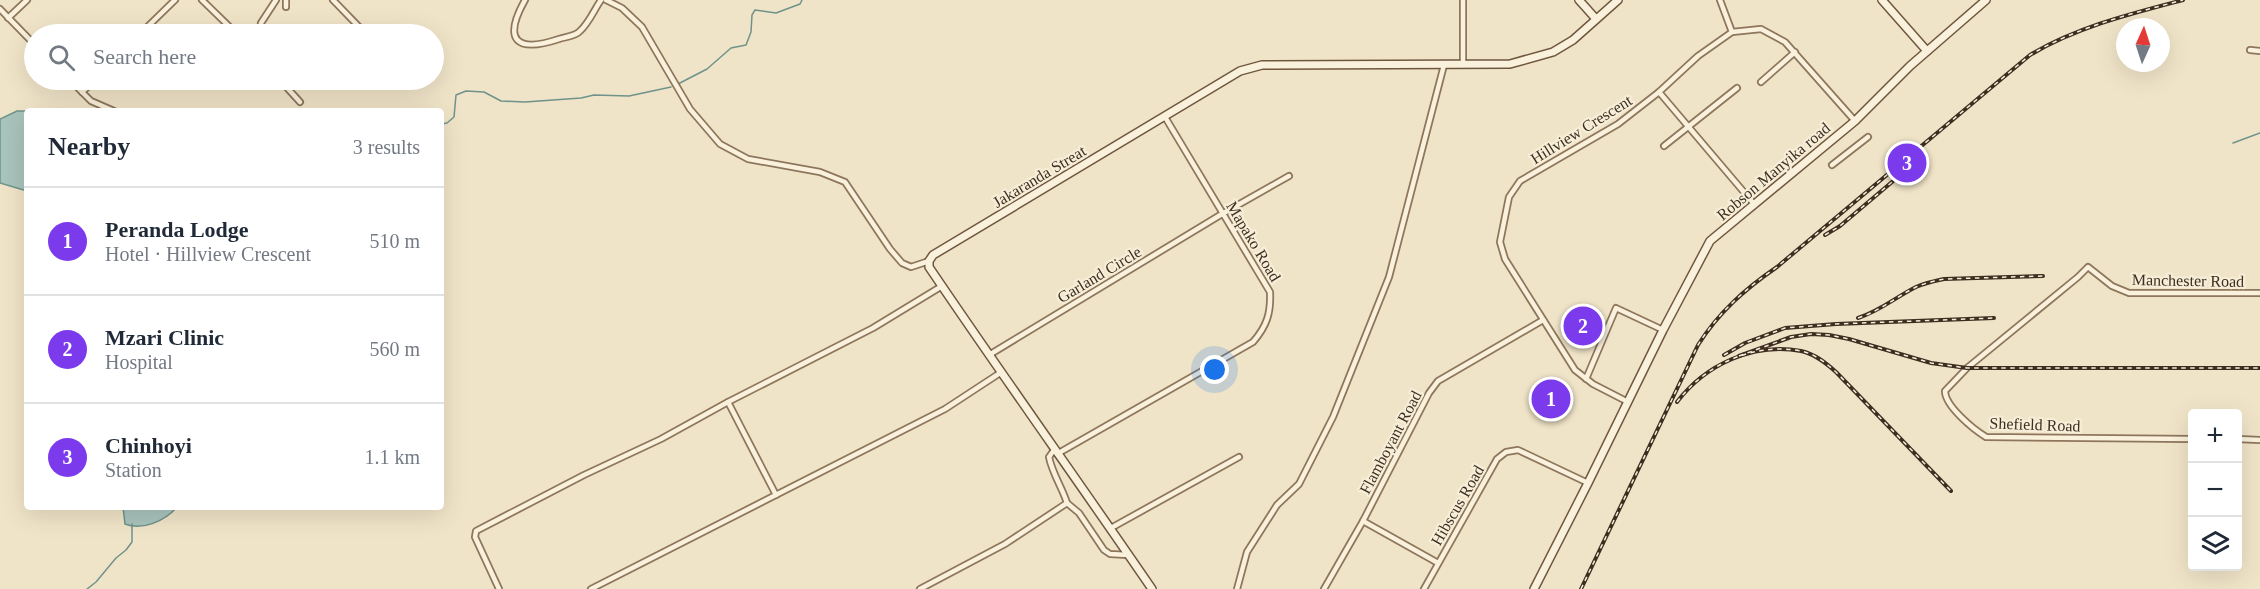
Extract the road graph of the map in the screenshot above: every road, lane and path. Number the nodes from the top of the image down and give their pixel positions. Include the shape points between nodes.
1 (27, 0) edge
2 (175, 0) edge
3 (202, 0) edge
4 (276, 0) edge
5 (286, 0) edge
6 (333, 0) edge
7 (525, 0) edge
8 (601, 0) edge
9 (606, 0) edge
10 (1463, 0) edge
11 (1579, 0) edge
12 (1618, 0) edge
13 (1720, 0) edge
14 (1882, 0) edge
15 (1986, 0) edge
16 (286, 7) dead end
17 (0, 9) edge
18 (9, 18) junction
19 (1596, 19) junction
20 (261, 23) dead end
21 (150, 24) edge
22 (227, 24) edge
23 (356, 24) edge
24 (1732, 32) junction
25 (24, 34) edge
26 (2250, 50) dead end
27 (1927, 51) junction
28 (2260, 51) edge
29 (1795, 52) junction
30 (1444, 65) junction
31 (1463, 65) junction
32 (1761, 82) dead end
33 (1737, 88) dead end
34 (289, 90) edge
35 (82, 92) edge
36 (1659, 92) junction
37 (300, 102) dead end
38 (107, 108) edge
39 (1165, 117) junction
40 (1855, 121) junction
41 (1688, 126) junction
42 (1868, 137) dead end
43 (1664, 146) dead end
44 (1832, 165) dead end
45 (1289, 176) dead end
46 (1754, 204) junction
47 (1222, 214) junction
48 (929, 261) junction
49 (2088, 267) joint
50 (942, 286) junction
51 (2260, 293) edge
52 (1543, 320) junction
53 (1663, 330) junction
54 (989, 355) junction
55 (1000, 373) junction
56 (1586, 379) junction
57 (728, 402) junction
58 (1629, 402) junction
59 (2188, 439) edge
60 (2242, 440) edge
61 (2260, 440) edge
62 (1056, 452) junction
63 (1239, 457) dead end
64 (1588, 483) junction
65 (776, 495) junction
66 (1067, 503) junction
67 (1363, 521) junction
68 (1111, 528) junction
69 (1128, 555) junction
70 (1438, 563) junction
71 (499, 589) edge
72 (591, 589) edge
73 (920, 589) edge
74 (1152, 589) edge
75 (1237, 589) edge
76 (1324, 589) edge
77 (1424, 589) edge
78 (1534, 589) edge

1 - 18 street
2 - 21 street
3 - 22 street
4 - 20 street
5 - 16 street
6 - 23 street
7 - 8 street via 514,37 528,46 580,32
9 - 48 street via 622,8 642,27 690,109 720,144 748,159 820,172 845,182 902,263 910,267
10 - 31 street
11 - 19 street
12 - 19 street, Jakaranda Streat
13 - 24 street
14 - 27 street
15 - 27 street, Robson Manyika road
17 - 18 street
18 - 25 street
19 - 31 street, Jakaranda Streat via 1574,40 1553,52 1510,64
24 - 29 street via 1761,29
24 - 36 street, Hillview Crescent via 1698,56
26 - 28 street
27 - 40 street, Robson Manyika road
29 - 32 street
29 - 40 street
30 - 31 street, Jakaranda Streat
30 - 39 street, Jakaranda Streat via 1262,65 1240,71
30 - 75 street via 1384,288 1333,417 1299,484 1277,505 1247,552
33 - 41 street
34 - 37 street
35 - 38 street
36 - 41 street
36 - 52 street, Hillview Crescent via 1618,124 1520,181 1509,197 1500,242 1505,259
39 - 47 street, Mapako Road
39 - 48 street, Jakaranda Streat via 933,255
40 - 46 street, Robson Manyika road
41 - 43 street
41 - 46 street
42 - 44 street
45 - 47 street, Garland Circle
46 - 53 street, Robson Manyika road via 1710,241
47 - 54 street, Garland Circle
47 - 62 street, Mapako Road via 1270,292 1271,309 1264,329 1253,342
48 - 50 street
49 - 51 street, Manchester Road via 2112,286 2129,293
49 - 59 street, Shefield Road via 1967,368 1945,391 1945,397 1973,430 1986,437
50 - 54 street
50 - 57 street via 873,328
52 - 56 street, Hillview Crescent via 1575,370
52 - 67 street, Flamboyant Road via 1437,381
53 - 56 street via 1616,309
53 - 58 street, Robson Manyika road
54 - 55 street
55 - 62 street
55 - 65 street via 945,409
56 - 58 street, Hillview Crescent
57 - 65 street
57 - 71 street via 661,440 476,531 475,537
58 - 64 street, Robson Manyika road
60 - 61 street
62 - 66 street via 1049,457
62 - 68 street
63 - 68 street
64 - 70 street, Hibscus Road via 1518,450 1506,452 1497,459
64 - 78 street, Robson Manyika road
65 - 72 street
66 - 69 street via 1079,513 1104,549 1110,554
66 - 73 street via 1005,544
67 - 70 street
67 - 76 street, Flamboyant Road
68 - 69 street
69 - 74 street
70 - 77 street, Hibscus Road

